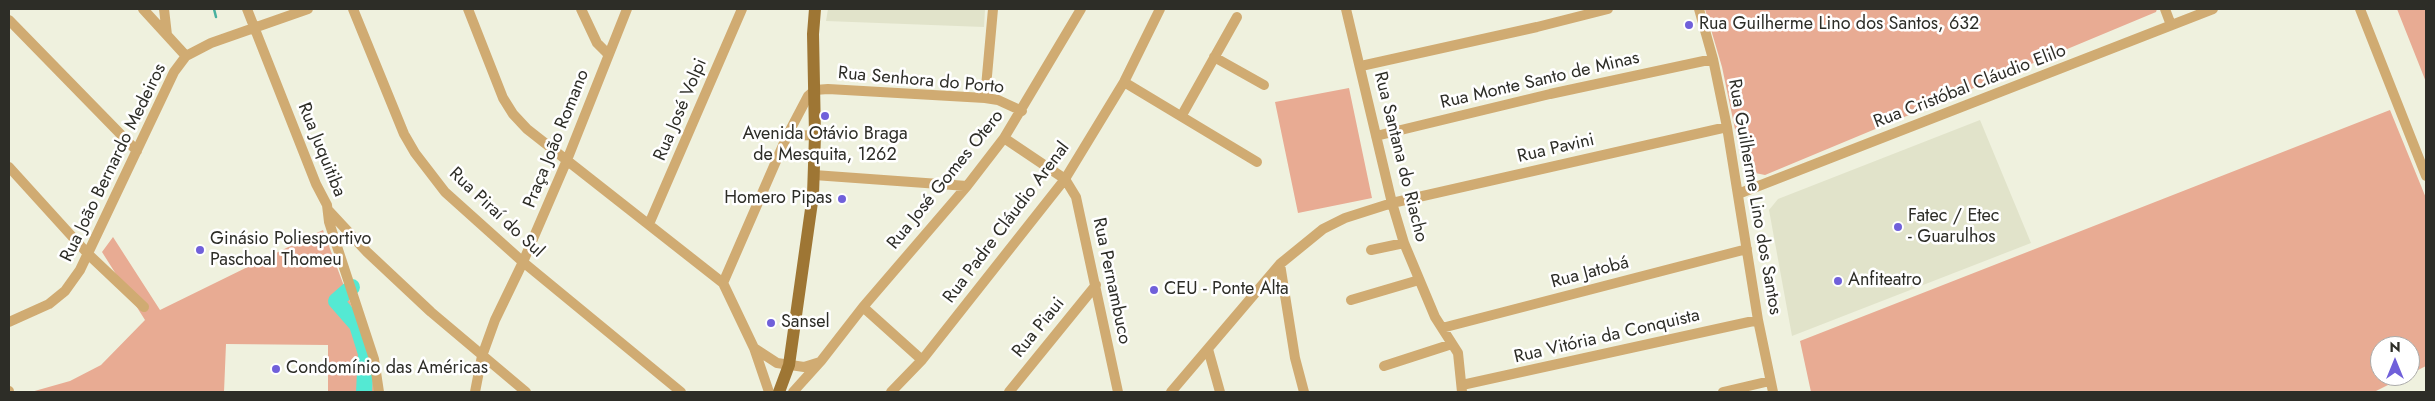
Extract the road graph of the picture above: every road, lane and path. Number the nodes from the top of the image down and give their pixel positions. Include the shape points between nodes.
1 (143, 9) edge
2 (164, 9) edge
3 (248, 9) edge
4 (308, 9) edge
5 (353, 9) edge
6 (468, 9) edge
7 (581, 9) edge
8 (627, 9) edge
9 (742, 9) edge
10 (815, 9) edge
11 (993, 9) edge
12 (1081, 9) edge
13 (1160, 9) edge
14 (1346, 9) edge
15 (1608, 9) edge
16 (1699, 9) edge
17 (2165, 9) edge
18 (2214, 9) edge
19 (2360, 9) edge
20 (1237, 17) dead end
21 (9, 20) edge
22 (2171, 25) junction
23 (254, 28) junction
24 (167, 35) junction
25 (608, 54) junction
26 (186, 56) junction
27 (1214, 57) junction
28 (1713, 59) junction
29 (1361, 66) junction
30 (1124, 82) junction
31 (1264, 85) dead end
32 (815, 90) junction
33 (985, 98) junction
34 (1022, 110) junction
35 (1182, 115) junction
36 (1727, 127) junction
37 (815, 135) junction
38 (787, 136) junction
39 (1376, 136) junction
40 (1004, 138) junction
41 (137, 151) junction
42 (567, 160) junction
43 (1257, 162) dead end
44 (9, 167) edge
45 (814, 175) junction
46 (2426, 176) edge
47 (1066, 179) junction
48 (968, 186) junction
49 (1738, 194) junction
50 (1392, 203) junction
51 (328, 210) junction
52 (649, 224) junction
53 (1404, 243) junction
54 (1747, 249) junction
55 (1371, 250) dead end
56 (88, 254) junction
57 (523, 262) junction
58 (1280, 264) junction
59 (1419, 280) junction
60 (723, 283) junction
61 (1096, 285) junction
62 (1351, 300) dead end
63 (144, 307) dead end
64 (862, 307) junction
65 (1758, 320) junction
66 (10, 321) edge
67 (1442, 328) junction
68 (1452, 344) junction
69 (754, 348) junction
70 (1208, 349) junction
71 (482, 356) junction
72 (922, 360) junction
73 (821, 361) junction
74 (789, 365) junction
75 (1384, 366) dead end
76 (1770, 381) junction
77 (1462, 388) edge
78 (379, 392) edge
79 (475, 392) edge
80 (526, 392) edge
81 (681, 392) edge
82 (769, 392) edge
83 (779, 392) edge
84 (793, 392) edge
85 (891, 392) edge
86 (1009, 392) edge
87 (1118, 392) edge
88 (1171, 392) edge
89 (1220, 392) edge
90 (1304, 392) edge
91 (1723, 392) edge
92 (1773, 392) edge

1 - 24 street
2 - 24 street
3 - 23 street, Rua Juquitiba
4 - 23 street, Rua João Bernardo Medeiros
5 - 57 street, Rua Piraí do Sul via 394,111 415,153 445,192
6 - 42 street via 493,76 513,114
7 - 25 street via 597,43
8 - 25 street, Praça João Romano
9 - 52 street, Rua José Volpi
10 - 32 main road
11 - 33 street
12 - 34 street, Rua José Gomes Otero
13 - 30 street, Rua Padre Cláudio Arenal
14 - 29 street, Rua Santana do Riacho
15 - 29 street
16 - 28 street, Rua Guilherme Lino dos Santos
17 - 22 street
18 - 22 street, Rua Cristóbal Cláudio Elilo
19 - 46 street
20 - 27 street
21 - 41 street
22 - 49 street, Rua Cristóbal Cláudio Elilo
23 - 26 street, Rua João Bernardo Medeiros via 211,43
23 - 51 street, Rua Juquitiba
24 - 26 street
25 - 42 street, Praça João Romano
26 - 41 street, Rua João Bernardo Medeiros via 174,72
27 - 31 street
27 - 35 street
28 - 36 street, Rua Guilherme Lino dos Santos
28 - 39 street, Rua Monte Santo de Minas
29 - 39 street, Rua Santana do Riacho
30 - 35 street
30 - 47 street, Rua Padre Cláudio Arenal
32 - 33 street, Rua Senhora do Porto
32 - 37 main road
32 - 38 street via 808,96
33 - 34 street, Rua Senhora do Porto
34 - 40 street, Rua José Gomes Otero
35 - 43 street
36 - 49 street, Rua Guilherme Lino dos Santos
36 - 50 street, Rua Pavini
37 - 38 street
37 - 45 main road
38 - 60 street
39 - 50 street, Rua Santana do Riacho
40 - 47 street
40 - 48 street, Rua José Gomes Otero
41 - 56 street, Rua João Bernardo Medeiros
42 - 52 street
42 - 57 street, Praça João Romano
44 - 56 street
45 - 48 street
45 - 74 main road
47 - 61 street, Rua Pernambuco via 1080,210
47 - 72 street, Rua Padre Cláudio Arenal
48 - 64 street, Rua José Gomes Otero
49 - 54 street, Rua Guilherme Lino dos Santos
50 - 53 street, Rua Santana do Riacho
50 - 58 street, Rua Pavini via 1365,210 1323,229
51 - 71 street via 366,252
51 - 78 street, Rua Juquitiba via 329,222 374,359
52 - 60 street
53 - 55 street
53 - 59 street, Rua Santana do Riacho
54 - 65 street, Rua Guilherme Lino dos Santos
54 - 67 street, Rua Jatobá
56 - 63 street
56 - 66 street, Rua João Bernardo Medeiros via 65,291 49,304
57 - 71 street, Praça João Romano via 494,320
57 - 81 street, Rua Piraí do Sul
58 - 70 street, Rua Pavini
58 - 90 street via 1295,358
59 - 62 street
59 - 67 street, Rua Santana do Riacho
60 - 69 street
61 - 86 street, Rua Piaui
61 - 87 street, Rua Pernambuco
64 - 72 street
64 - 73 street, Rua José Gomes Otero
65 - 76 street, Rua Guilherme Lino dos Santos
65 - 77 street, Rua Vitória da Conquista
67 - 68 street, Rua Santana do Riacho
68 - 75 street
68 - 77 street, Rua Santana do Riacho via 1458,353
69 - 74 street via 777,363
69 - 82 street
70 - 88 street, Rua Pavini
70 - 89 street
71 - 79 street, Praça João Romano
71 - 80 street
72 - 85 street, Rua Padre Cláudio Arenal
73 - 74 street via 804,367
73 - 84 street, Rua José Gomes Otero
74 - 83 main road
76 - 91 street
76 - 92 street, Rua Guilherme Lino dos Santos

